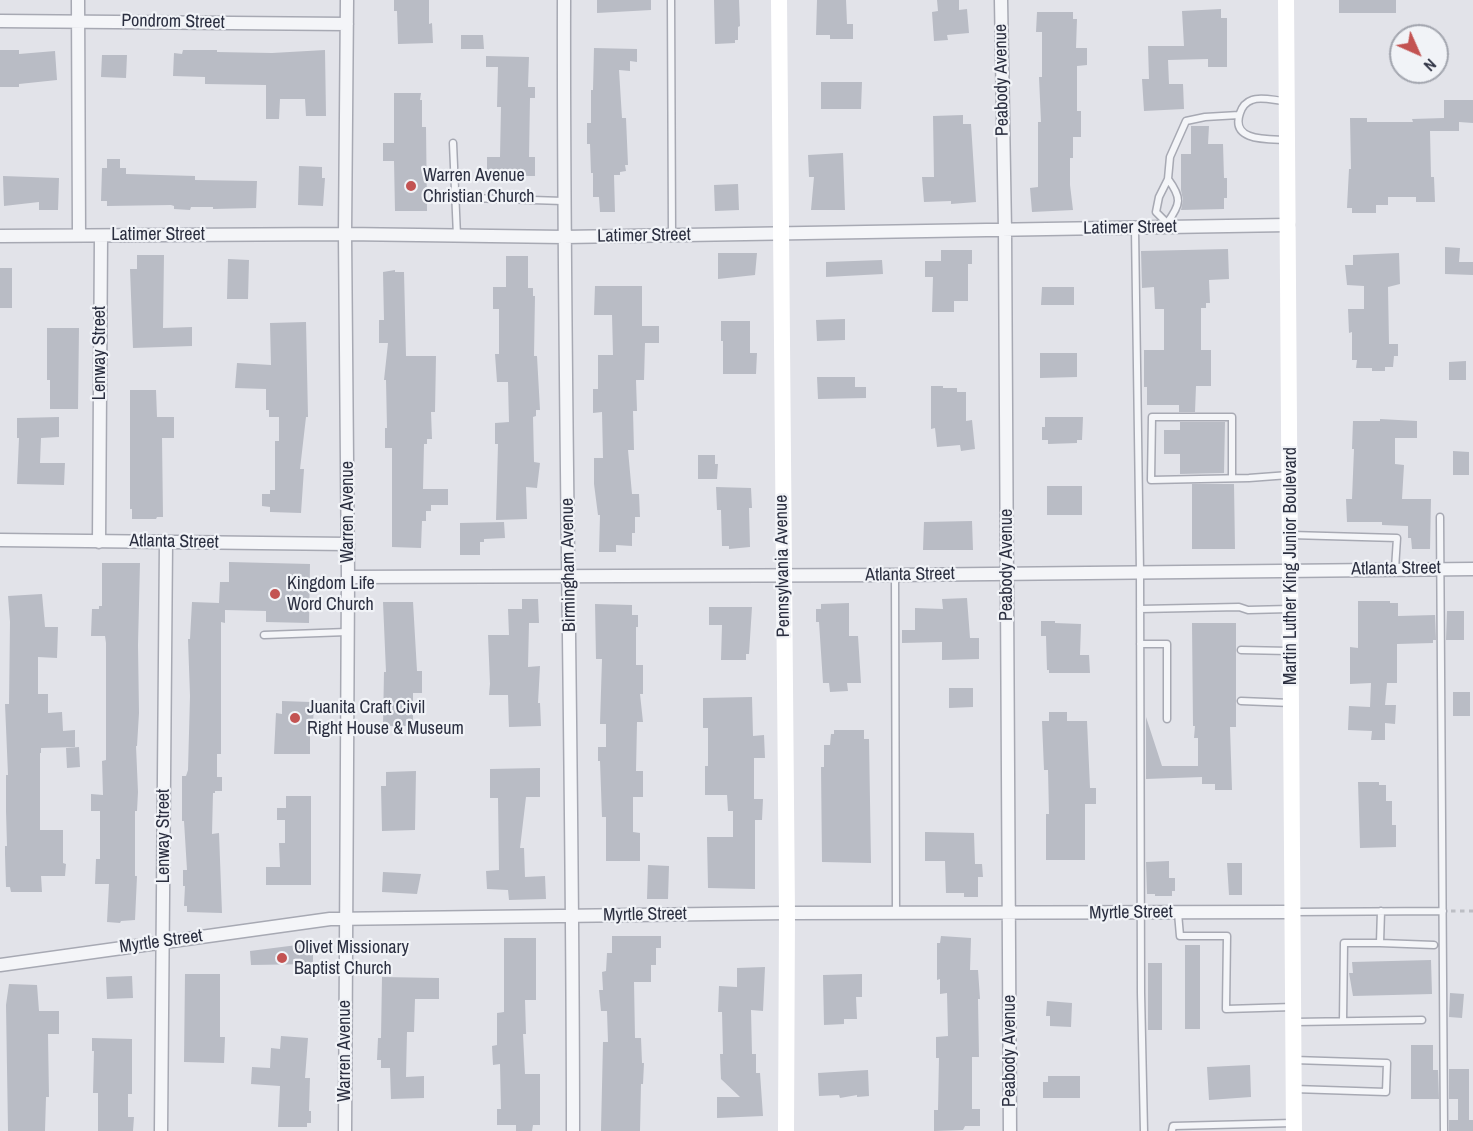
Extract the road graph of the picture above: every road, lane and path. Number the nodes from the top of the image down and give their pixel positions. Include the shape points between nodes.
1 (78, 0) edge
2 (347, 0) edge
3 (564, 0) edge
4 (671, 0) edge
5 (779, 0) edge
6 (1001, 0) edge
7 (1286, 0) edge
8 (0, 21) edge
9 (77, 21) junction
10 (347, 24) junction
11 (1287, 102) junction
12 (1239, 115) junction
13 (1287, 140) junction
14 (453, 143) dead end
15 (1168, 178) junction
16 (470, 198) dead end
17 (564, 201) junction
18 (1288, 225) junction
19 (1168, 226) junction
20 (1135, 229) junction
21 (1005, 230) junction
22 (345, 234) junction
23 (780, 234) junction
24 (672, 235) junction
25 (0, 236) edge
26 (79, 236) junction
27 (101, 236) junction
28 (458, 236) junction
29 (564, 237) junction
30 (1290, 474) junction
31 (1232, 478) junction
32 (1440, 517) dead end
33 (1291, 536) junction
34 (0, 540) edge
35 (99, 542) junction
36 (166, 542) junction
37 (348, 544) junction
38 (1473, 568) edge
39 (1395, 569) junction
40 (1442, 569) junction
41 (1290, 570) junction
42 (1140, 572) junction
43 (1007, 573) junction
44 (569, 575) junction
45 (895, 575) junction
46 (783, 576) junction
47 (348, 577) junction
48 (1140, 609) junction
49 (1291, 609) junction
50 (347, 632) junction
51 (264, 635) dead end
52 (1140, 644) junction
53 (1241, 650) dead end
54 (1291, 651) junction
55 (1241, 701) dead end
56 (1292, 703) junction
57 (1167, 719) dead end
58 (1381, 911) junction
59 (1443, 911) junction
60 (1473, 911) edge
61 (1178, 912) junction
62 (1293, 912) junction
63 (787, 913) junction
64 (896, 913) junction
65 (1009, 914) junction
66 (1141, 914) junction
67 (573, 916) junction
68 (345, 918) junction
69 (164, 941) junction
70 (1380, 943) junction
71 (1434, 945) dead end
72 (0, 965) edge
73 (1294, 1014) junction
74 (1422, 1020) dead end
75 (1343, 1021) junction
76 (1294, 1060) junction
77 (1294, 1089) junction
78 (1294, 1127) edge
79 (161, 1131) edge
80 (345, 1131) edge
81 (573, 1131) edge
82 (786, 1131) edge
83 (1010, 1131) edge
84 (1144, 1131) edge
85 (1173, 1131) edge
86 (1444, 1131) edge

1 - 9 street
2 - 10 street, Warren Avenue
3 - 17 street, Birmingham Avenue
4 - 24 lane
5 - 23 street, Pennsylvania Avenue
6 - 21 street, Peabody Avenue
7 - 11 street, Martin Luther King Junior Boulevard
8 - 9 street, Pondrom Street
9 - 10 street, Pondrom Street
9 - 26 street
10 - 22 street, Warren Avenue
11 - 12 lane via 1254,99 1243,105
11 - 13 street, Martin Luther King Junior Boulevard
12 - 13 lane via 1239,126 1245,134
12 - 15 lane via 1186,120 1170,157
13 - 18 street, Martin Luther King Junior Boulevard
14 - 28 lane
15 - 19 lane via 1178,193 1178,208
15 - 19 lane via 1156,212
16 - 17 lane
17 - 29 street, Birmingham Avenue
18 - 19 street, Latimer Street
18 - 30 street, Martin Luther King Junior Boulevard
19 - 20 street, Latimer Street
20 - 21 street, Latimer Street
20 - 42 lane
21 - 23 street, Latimer Street
21 - 43 street, Peabody Avenue
22 - 27 street, Latimer Street
22 - 28 street, Latimer Street
22 - 37 street, Warren Avenue
23 - 24 street, Latimer Street
23 - 46 street, Pennsylvania Avenue
24 - 29 street, Latimer Street
25 - 26 street, Latimer Street
26 - 27 street, Latimer Street
27 - 35 street, Lenway Street
28 - 29 street, Latimer Street
29 - 44 street, Birmingham Avenue
30 - 31 lane
30 - 33 street, Martin Luther King Junior Boulevard
31 - 31 lane via 1151,480 1152,417 1232,417
32 - 40 lane
33 - 39 lane via 1397,538
33 - 41 street, Martin Luther King Junior Boulevard
34 - 35 street, Atlanta Street
35 - 36 street, Atlanta Street
36 - 37 street, Atlanta Street
36 - 69 street, Lenway Street
37 - 47 street, Warren Avenue
38 - 40 street, Atlanta Street
39 - 40 street, Atlanta Street
39 - 41 street, Atlanta Street
40 - 59 lane
41 - 42 street, Atlanta Street
41 - 49 street, Martin Luther King Junior Boulevard
42 - 43 street, Atlanta Street
42 - 48 lane
43 - 45 street, Atlanta Street
43 - 65 street, Peabody Avenue
44 - 46 street, Atlanta Street
44 - 47 street, Atlanta Street
44 - 67 street, Birmingham Avenue
45 - 46 street, Atlanta Street
45 - 64 lane
46 - 63 street, Pennsylvania Avenue
47 - 50 street, Warren Avenue
48 - 49 lane
48 - 52 lane
49 - 54 street, Martin Luther King Junior Boulevard
50 - 51 lane
50 - 68 street, Warren Avenue
52 - 57 lane via 1167,644
52 - 66 lane
53 - 54 lane
54 - 56 street, Martin Luther King Junior Boulevard
55 - 56 lane
56 - 62 street, Martin Luther King Junior Boulevard
58 - 59 lane
58 - 62 lane
58 - 70 lane
59 - 60 path
59 - 86 lane
61 - 62 street, Myrtle Street
61 - 66 street, Myrtle Street
61 - 73 lane via 1180,936 1227,936 1226,1009
62 - 73 street, Martin Luther King Junior Boulevard
63 - 64 street, Myrtle Street
63 - 67 street, Myrtle Street
63 - 82 street, Pennsylvania Avenue
64 - 65 street, Myrtle Street
65 - 66 street, Myrtle Street
65 - 83 street, Peabody Avenue
66 - 84 lane
67 - 68 street, Myrtle Street
67 - 81 street, Birmingham Avenue
68 - 69 street, Myrtle Street
68 - 80 street, Warren Avenue
69 - 72 street, Myrtle Street
69 - 79 street, Lenway Street
70 - 71 lane
70 - 75 lane via 1344,943
73 - 75 lane
73 - 76 street, Martin Luther King Junior Boulevard
74 - 75 lane
76 - 77 street, Martin Luther King Junior Boulevard
76 - 77 lane via 1387,1063 1386,1092
77 - 78 street, Martin Luther King Junior Boulevard
78 - 85 lane via 1173,1126

